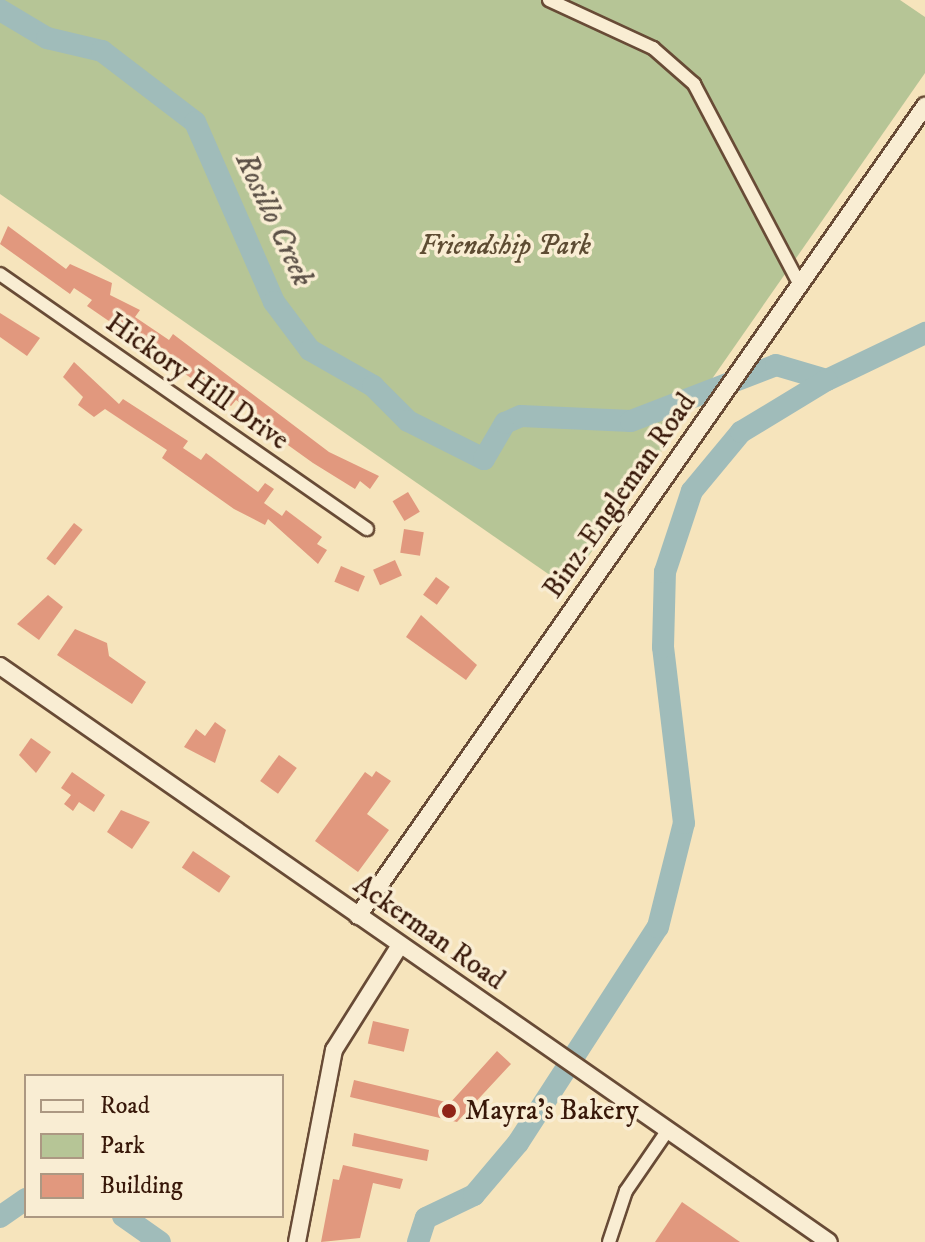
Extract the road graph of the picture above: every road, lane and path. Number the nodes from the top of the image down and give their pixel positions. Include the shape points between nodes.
1 (549, 0) edge
2 (925, 106) edge
3 (0, 274) edge
4 (800, 285) junction
5 (367, 529) dead end
6 (0, 666) edge
7 (358, 916) junction
8 (400, 945) junction
9 (668, 1130) junction
10 (297, 1242) edge
11 (609, 1242) edge
12 (829, 1242) edge

1 - 4 street via 653,48 694,84
2 - 4 street, Binz-Engleman Road
3 - 5 street, Hickory Hill Drive
4 - 7 street, Binz-Engleman Road
6 - 7 street, Ackerman Road
7 - 8 street, Ackerman Road
8 - 9 street, Ackerman Road
8 - 10 street via 334,1050
9 - 11 street via 626,1191
9 - 12 street, Ackerman Road

